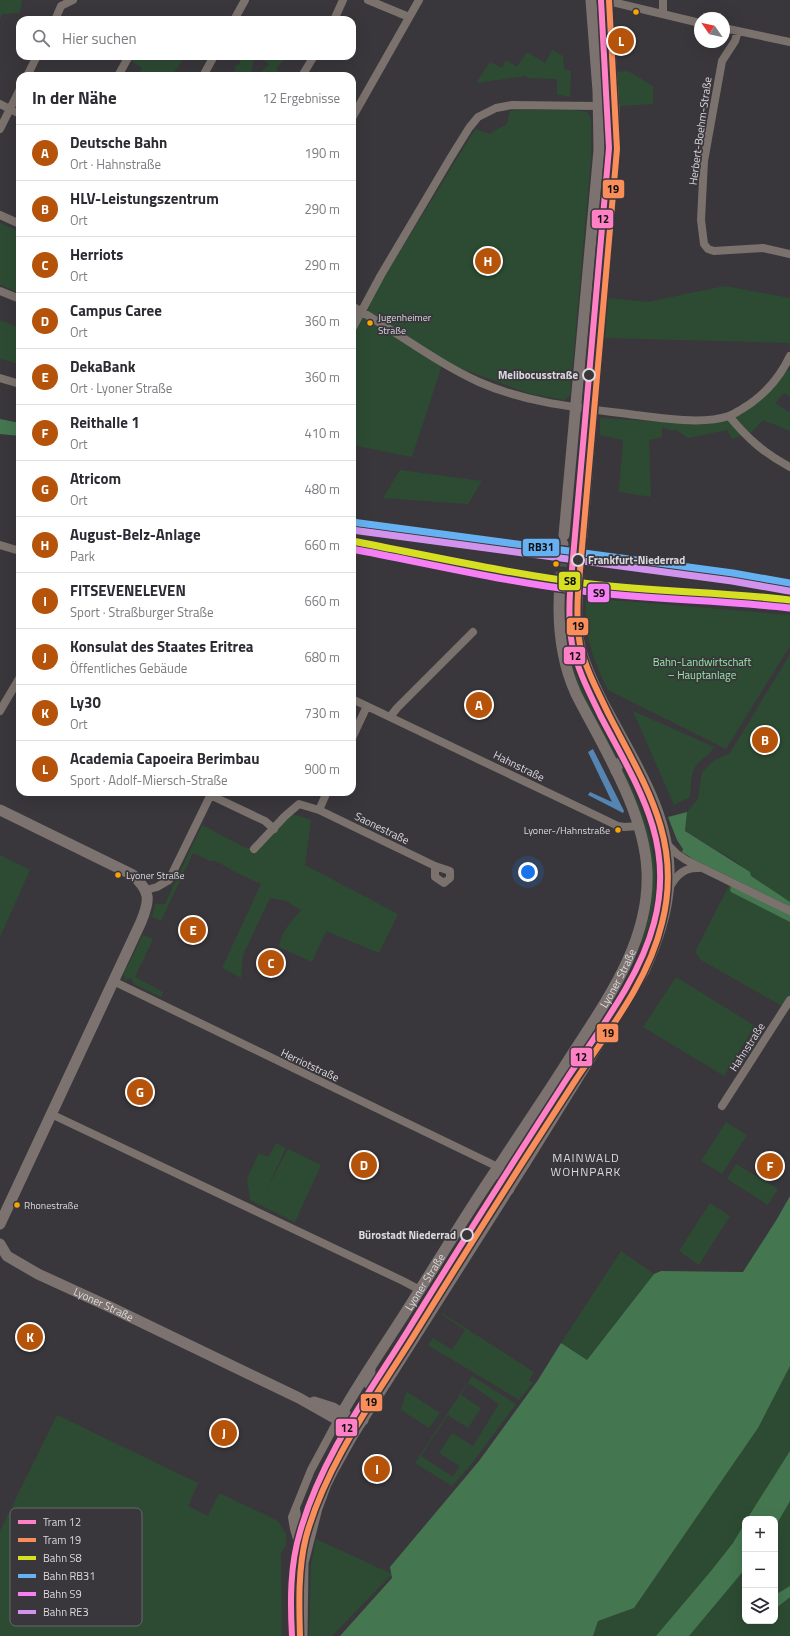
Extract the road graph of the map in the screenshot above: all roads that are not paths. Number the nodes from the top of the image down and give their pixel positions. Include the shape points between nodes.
1 (72, 0) edge
2 (245, 0) edge
3 (343, 0) edge
4 (368, 0) edge
5 (419, 0) edge
6 (591, 0) edge
7 (606, 0) edge
8 (663, 0) edge
9 (62, 3) edge
10 (663, 14) junction
11 (57, 16) edge
12 (236, 16) edge
13 (336, 16) edge
14 (409, 17) junction
15 (694, 22) edge
16 (730, 29) edge
17 (738, 31) junction
18 (790, 42) edge
19 (35, 60) edge
20 (127, 60) edge
21 (212, 60) edge
22 (312, 60) edge
23 (29, 72) edge
24 (120, 72) edge
25 (205, 72) edge
26 (304, 72) edge
27 (16, 97) edge
28 (0, 104) edge
29 (598, 106) junction
30 (10, 109) junction
31 (356, 111) edge
32 (16, 112) edge
33 (0, 129) edge
34 (0, 215) edge
35 (16, 222) edge
36 (790, 254) edge
37 (0, 291) edge
38 (16, 297) edge
39 (356, 308) edge
40 (362, 312) junction
41 (356, 322) edge
42 (790, 356) edge
43 (0, 378) edge
44 (16, 383) edge
45 (576, 407) junction
46 (592, 410) junction
47 (729, 416) junction
48 (790, 467) edge
49 (564, 542) tunnel mouth
50 (0, 545) edge
51 (581, 545) tunnel mouth
52 (16, 550) edge
53 (560, 583) tunnel mouth
54 (578, 585) tunnel mouth
55 (473, 632) dead end
56 (16, 684) edge
57 (356, 701) edge
58 (367, 706) junction
59 (0, 711) edge
60 (390, 717) junction
61 (356, 729) edge
62 (638, 769) junction
63 (616, 771) junction
64 (210, 796) edge
65 (217, 796) edge
66 (325, 796) edge
67 (0, 810) edge
68 (319, 810) junction
69 (639, 826) junction
70 (274, 829) junction
71 (665, 842) junction
72 (254, 849) dead end
73 (435, 866) dead end
74 (703, 868) junction
75 (146, 890) junction
76 (669, 890) junction
77 (790, 911) edge
78 (638, 933) junction
79 (657, 943) junction
80 (113, 981) junction
81 (790, 1000) edge
82 (722, 1106) dead end
83 (51, 1114) junction
84 (495, 1171) junction
85 (509, 1189) junction
86 (0, 1224) edge
87 (0, 1244) edge
88 (420, 1290) junction
89 (373, 1363) junction
90 (387, 1381) junction
91 (340, 1417) junction
92 (358, 1422) junction
93 (296, 1506) junction
94 (314, 1519) junction
95 (303, 1563) junction
96 (302, 1636) edge

1 - 9 street
2 - 12 street
3 - 13 street
4 - 14 street
5 - 14 street
6 - 29 main road
7 - 10 street
7 - 46 main road via 614,107 614,149
8 - 10 street
9 - 11 street
10 - 15 street
14 - 31 street
16 - 17 street
17 - 18 street
17 - 36 street, Herbert-Boehm-Straße via 735,41 722,61 704,161 701,220 704,244 714,251 763,248
19 - 23 street
20 - 24 street
21 - 25 street
22 - 26 street
27 - 30 street
28 - 30 street
29 - 40 street via 512,105 496,108 478,118 448,162
29 - 45 main road via 599,150
30 - 32 street
30 - 33 street
34 - 35 street
37 - 38 street
39 - 40 street
40 - 41 street
40 - 45 street via 478,381 526,398
42 - 47 street via 785,368 771,387 753,402
43 - 44 street
45 - 46 street
45 - 49 main road
46 - 47 street via 680,420
46 - 51 main road
47 - 48 street via 748,438
50 - 52 street
53 - 63 main road, Lyoner Straße via 559,626 567,670 576,694
54 - 62 main road, Lyoner Straße via 577,626 582,651 595,685
55 - 60 street
56 - 59 street
57 - 58 street, Hahnstraße
58 - 60 street, Hahnstraße
58 - 61 street
60 - 69 street, Hahnstraße via 618,826
62 - 63 main road via 626,761 618,764
62 - 71 main road, Lyoner Straße via 656,809
63 - 69 main road, Lyoner Straße
64 - 75 street via 169,880 157,888
65 - 70 street via 265,821
66 - 68 street
67 - 75 main road via 127,872 139,880
68 - 70 street, Saonestraße via 299,804
68 - 73 street, Saonestraße
69 - 78 main road, Lyoner Straße via 645,848 647,872 645,902
70 - 72 street, Saonestraße
71 - 74 street via 679,855
71 - 76 main road, Lyoner Straße
74 - 76 street via 683,871 675,878
74 - 77 street
75 - 80 main road via 148,905
76 - 79 main road, Lyoner Straße
78 - 79 main road via 638,944 645,954
78 - 84 main road, Lyoner Straße via 628,960 607,998
79 - 85 main road, Lyoner Straße via 644,971
80 - 83 main road
80 - 84 street, Herriotstraße
81 - 82 street, Hahnstraße
83 - 86 main road
83 - 88 street
84 - 85 main road via 503,1173 508,1180
84 - 88 main road, Lyoner Straße
85 - 90 main road, Lyoner Straße
87 - 91 main road, Lyoner Straße via 8,1256 38,1274
88 - 89 main road, Lyoner Straße
89 - 90 main road via 368,1379 370,1386 375,1388
89 - 91 main road, Lyoner Straße
90 - 92 main road, Lyoner Straße
91 - 92 main road, Lyoner Straße
91 - 93 street via 311,1470
92 - 94 main road via 326,1484
93 - 94 street via 296,1516 300,1522 308,1523
93 - 95 street via 292,1524
94 - 95 main road
95 - 96 main road

